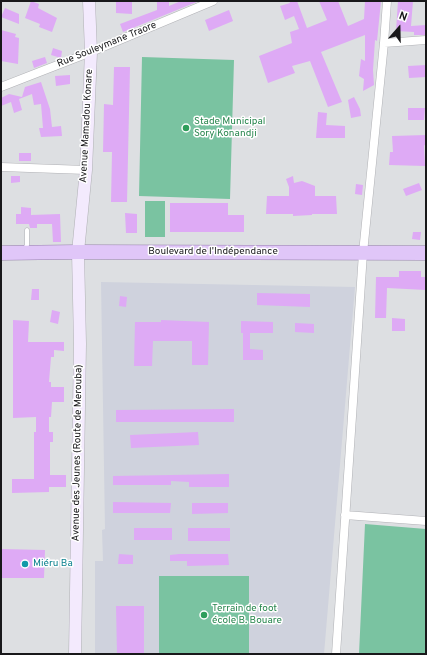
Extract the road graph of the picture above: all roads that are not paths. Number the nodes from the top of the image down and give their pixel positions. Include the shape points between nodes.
1 (90, 1) edge
2 (213, 1) edge
3 (387, 1) edge
4 (426, 40) edge
5 (384, 43) junction
6 (90, 52) junction
7 (1, 87) edge
8 (1, 167) edge
9 (86, 170) junction
10 (27, 230) dead end
11 (78, 252) junction
12 (1, 253) edge
13 (22, 253) junction
14 (363, 253) junction
15 (426, 253) edge
16 (345, 515) junction
17 (426, 521) edge
18 (75, 654) edge
19 (336, 654) edge

1 - 6 main road, Avenue Mamadou Konare
2 - 6 street, Rue Souleymane Traore
3 - 5 street
4 - 5 street
5 - 14 street
6 - 7 street, Rue Souleymane Traore
6 - 9 main road, Avenue Mamadou Konare
8 - 9 street
9 - 11 main road, Avenue Mamadou Konare
10 - 13 lane via 27,245
11 - 13 highway, Boulevard de l'Indépendance
11 - 14 highway, Boulevard de l'Indépendance
11 - 18 main road, Avenue des Jeunes (Route de Merouba) via 80,344
12 - 13 highway, Boulevard de l'Indépendance
14 - 15 highway, Boulevard de l'Indépendance
14 - 16 street
16 - 17 street
16 - 19 street

